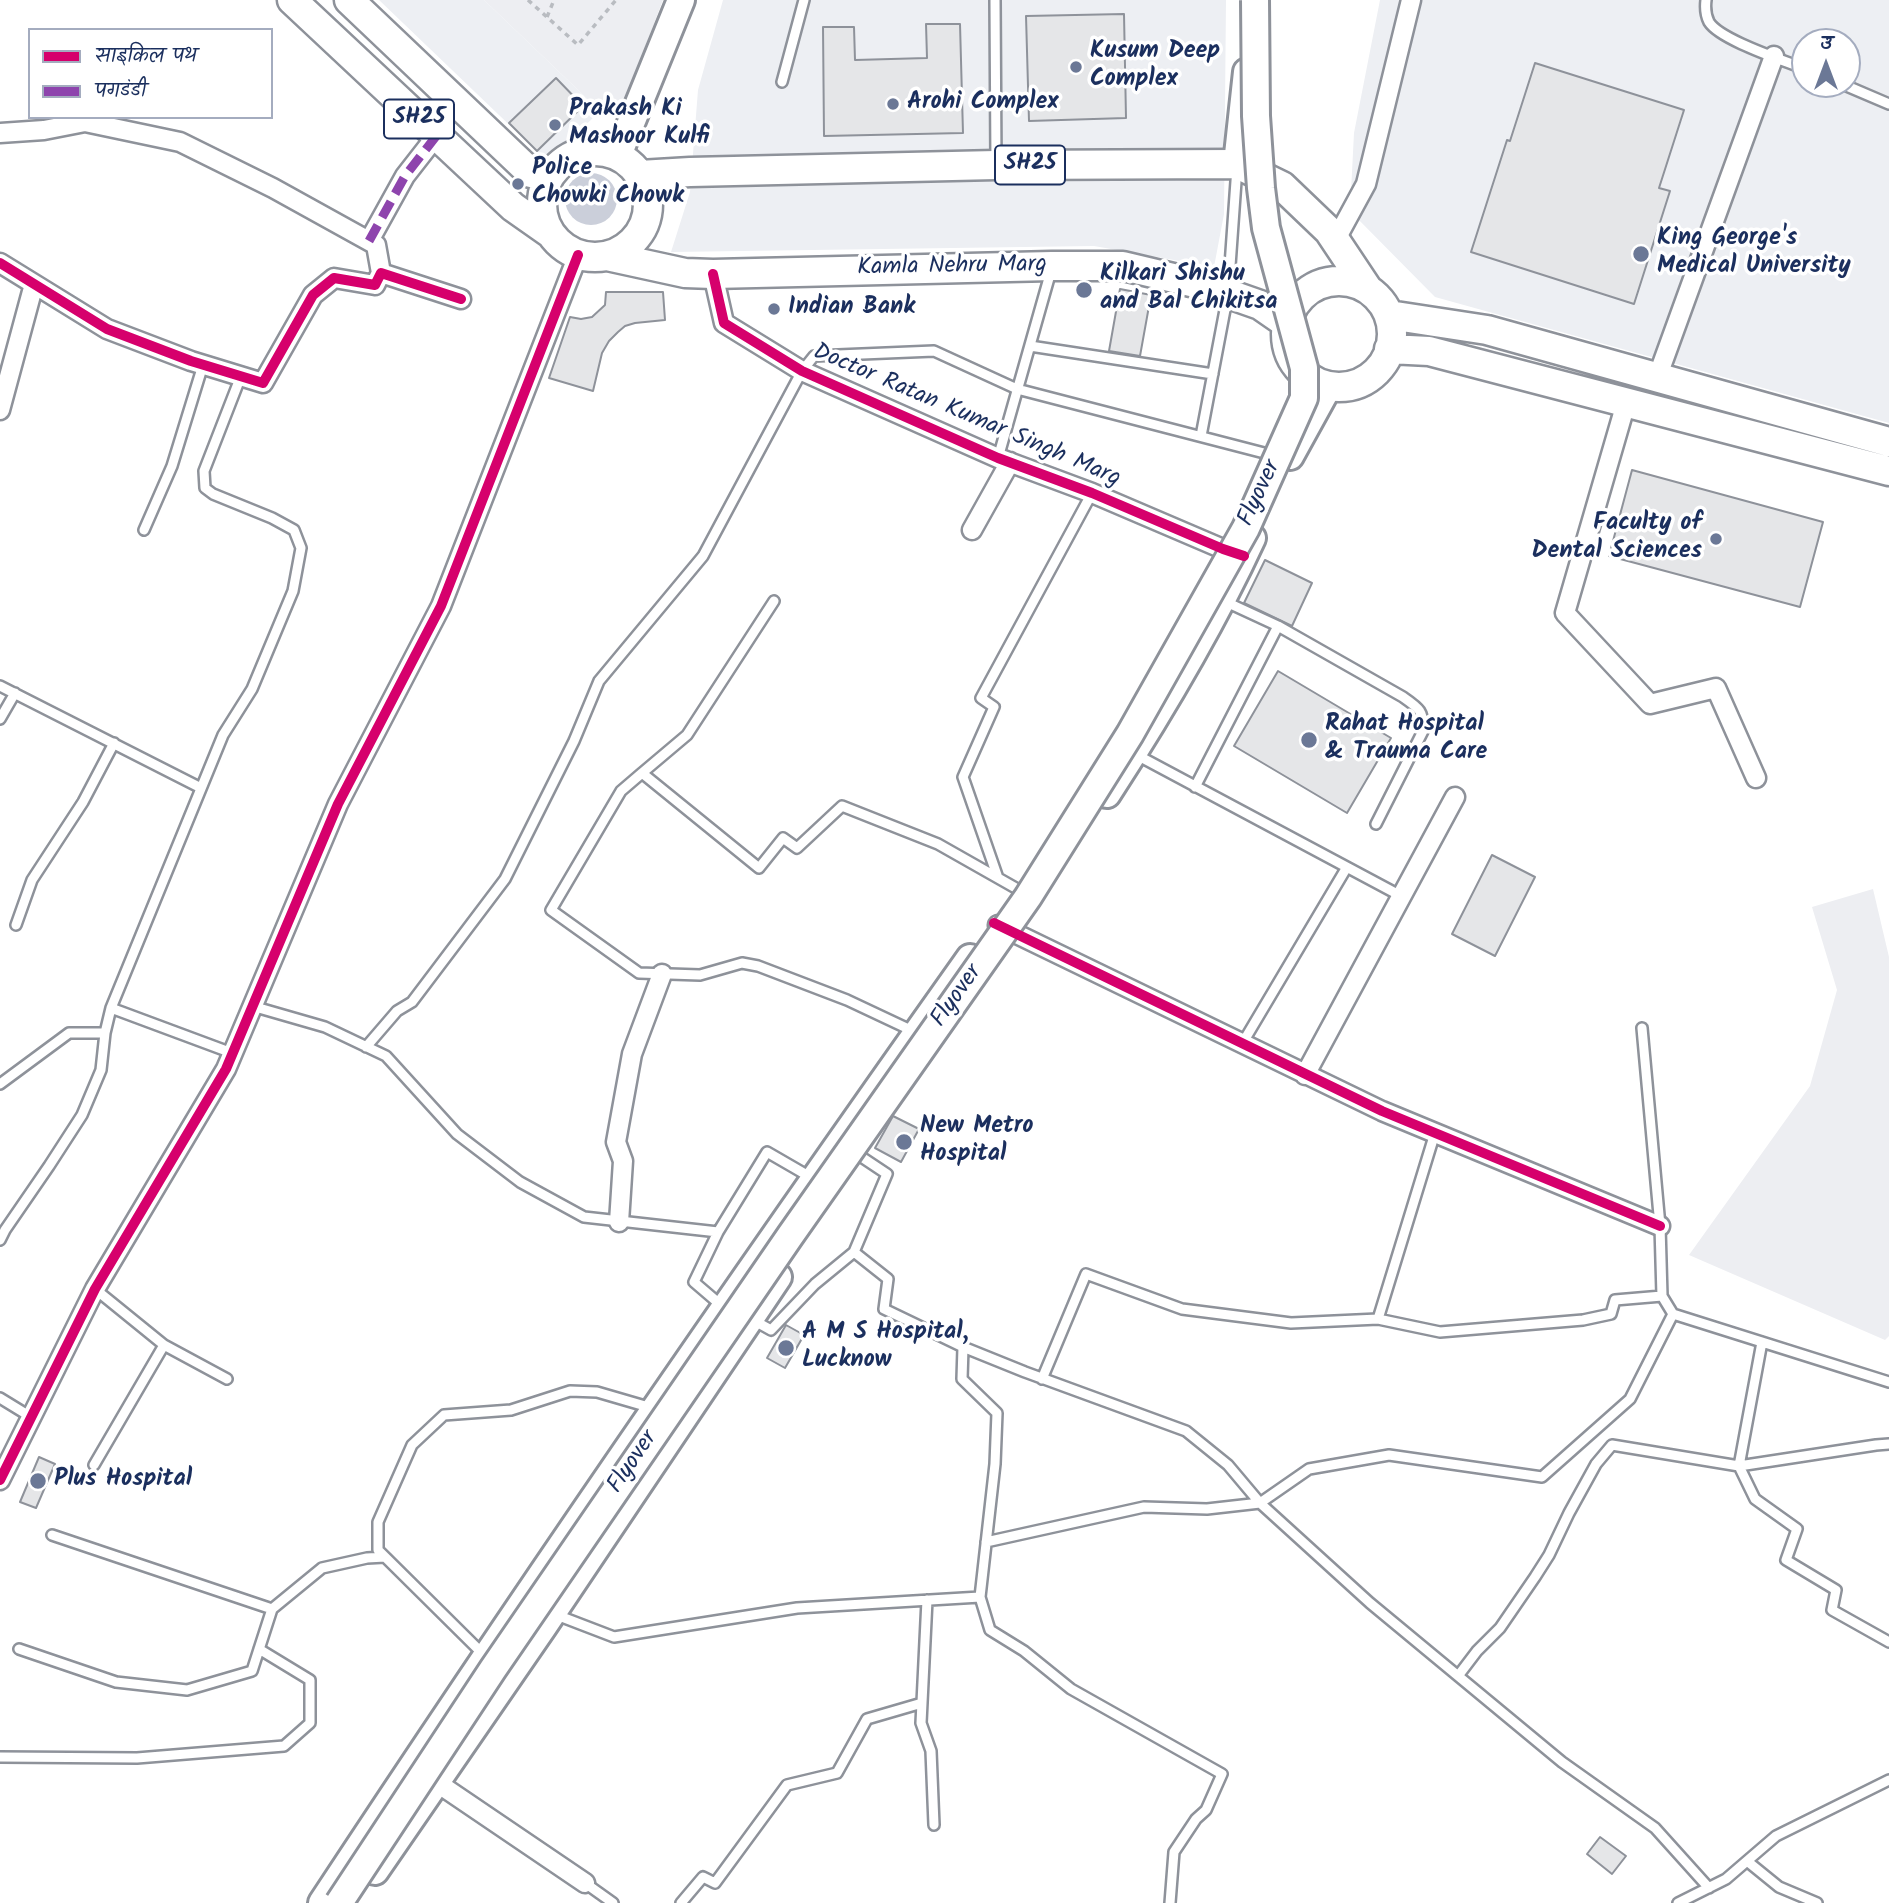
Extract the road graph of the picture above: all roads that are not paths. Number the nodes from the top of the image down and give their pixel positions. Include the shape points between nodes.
1 (292, 0) edge
2 (349, 0) edge
3 (681, 0) edge
4 (804, 0) edge
5 (995, 0) edge
6 (1254, 0) edge
7 (1411, 0) edge
8 (1706, 0) edge
9 (1774, 56) junction
10 (1791, 63) edge
11 (782, 82) dead end
12 (1861, 92) edge
13 (1889, 104) edge
14 (0, 133) edge
15 (437, 135) junction
16 (618, 155) junction
17 (1237, 164) junction
18 (996, 165) junction
19 (550, 175) junction
20 (640, 175) junction
21 (550, 233) junction
22 (369, 241) junction
23 (1335, 241) junction
24 (578, 255) junction
25 (607, 256) junction
26 (0, 263) edge
27 (1052, 266) junction
28 (381, 273) junction
29 (713, 274) junction
30 (34, 284) junction
31 (1367, 288) junction
32 (1228, 294) junction
33 (461, 299) dead end
34 (1389, 315) junction
35 (1286, 323) junction
36 (1030, 346) junction
37 (1389, 349) junction
38 (1294, 363) junction
39 (203, 365) junction
40 (802, 371) junction
41 (1213, 374) junction
42 (241, 376) junction
43 (1657, 378) junction
44 (1328, 387) junction
45 (1017, 389) junction
46 (1626, 403) junction
47 (0, 410) edge
48 (1826, 425) junction
49 (1201, 436) junction
50 (1889, 442) edge
51 (1268, 454) junction
52 (1821, 454) junction
53 (1004, 460) junction
54 (1889, 471) edge
55 (1092, 493) junction
56 (144, 530) dead end
57 (972, 530) dead end
58 (1234, 552) junction
59 (1222, 600) junction
60 (774, 601) dead end
61 (1278, 626) junction
62 (0, 686) edge
63 (15, 693) junction
64 (0, 719) edge
65 (114, 743) junction
66 (1133, 754) junction
67 (642, 773) junction
68 (1756, 778) dead end
69 (1195, 787) junction
70 (201, 788) junction
71 (1455, 797) dead end
72 (1376, 824) dead end
73 (1347, 867) junction
74 (1018, 889) junction
75 (1401, 897) junction
76 (16, 925) dead end
77 (1005, 928) junction
78 (663, 974) junction
79 (253, 1006) junction
80 (111, 1008) junction
81 (1642, 1028) dead end
82 (105, 1032) junction
83 (916, 1033) junction
84 (1242, 1044) junction
85 (366, 1046) junction
86 (232, 1053) junction
87 (1306, 1075) junction
88 (0, 1084) edge
89 (1435, 1133) junction
90 (849, 1149) junction
91 (824, 1186) junction
92 (619, 1222) junction
93 (1660, 1226) junction
94 (718, 1232) junction
95 (0, 1240) edge
96 (854, 1252) junction
97 (95, 1289) junction
98 (1662, 1296) junction
99 (723, 1308) junction
100 (1672, 1314) junction
101 (750, 1318) junction
102 (1378, 1319) junction
103 (1762, 1342) junction
104 (164, 1345) junction
105 (963, 1347) junction
106 (227, 1378) dead end
107 (1042, 1379) junction
108 (1889, 1382) edge
109 (0, 1398) edge
110 (654, 1409) junction
111 (32, 1417) junction
112 (1889, 1444) edge
113 (94, 1465) dead end
114 (1739, 1466) junction
115 (0, 1480) edge
116 (1260, 1503) junction
117 (52, 1535) dead end
118 (986, 1542) junction
119 (385, 1557) junction
120 (980, 1597) junction
121 (927, 1600) junction
122 (271, 1609) junction
123 (552, 1613) junction
124 (1889, 1642) edge
125 (19, 1649) dead end
126 (259, 1649) junction
127 (485, 1656) junction
128 (1458, 1676) junction
129 (922, 1703) junction
130 (0, 1757) edge
131 (1889, 1780) edge
132 (436, 1782) junction
133 (933, 1825) dead end
134 (1747, 1861) junction
135 (584, 1884) joint
136 (1709, 1888) junction
137 (322, 1903) edge
138 (339, 1903) edge
139 (353, 1903) edge
140 (613, 1903) edge
141 (681, 1903) edge
142 (1170, 1903) edge
143 (1678, 1903) edge
144 (1817, 1903) edge

1 - 15 main road, SH25
2 - 19 main road, SH25 via 531,173
3 - 16 main road
4 - 11 lane
5 - 18 lane
6 - 17 main road
6 - 138 main road, Flyover, bridge via 1256,116 1266,228 1304,368 1304,398 1246,528 1130,734 1028,897 766,1270
7 - 23 street via 1367,184
8 - 9 lane via 1710,24 1726,37
9 - 10 lane
9 - 43 street
12 - 13 lane
14 - 22 street via 85,122 180,142
15 - 21 main road, SH25 via 513,207
15 - 22 street via 405,176
16 - 19 main road via 588,151 566,159
16 - 20 main road
17 - 18 main road, SH25
17 - 23 main road, SH25 via 1282,186
17 - 32 lane
18 - 20 main road, SH25
19 - 21 main road via 542,193 542,214
20 - 25 main road via 648,194 645,225 624,249
21 - 24 main road, SH25
22 - 28 street via 376,245
23 - 31 main road, SH25
24 - 25 main road
24 - 79 street via 441,606 338,804
25 - 29 main road, Kamla Nehru Marg via 685,273
26 - 30 street
27 - 29 main road, Kamla Nehru Marg
27 - 32 main road, Kamla Nehru Marg via 1123,266
27 - 36 lane
28 - 33 street
28 - 42 street via 374,285 334,278 313,295 263,383
29 - 40 street, Doctor Ratan Kumar Singh Marg via 724,323
30 - 39 street via 107,329
30 - 47 street
31 - 34 main road
31 - 35 main road via 1332,281 1310,290 1294,305
32 - 35 main road, Kamla Nehru Marg via 1260,305
32 - 41 lane
34 - 37 main road
34 - 43 main road via 1487,330
35 - 38 main road via 1286,344
36 - 41 lane
36 - 45 lane
37 - 44 main road via 1383,366 1368,379 1351,387
37 - 46 main road via 1429,351
38 - 44 main road via 1307,377
38 - 51 main road via 1292,396
39 - 42 street
39 - 56 lane via 172,466
40 - 45 lane via 814,356 934,351
40 - 53 street, Doctor Ratan Kumar Singh Marg
40 - 85 lane via 703,556 599,681 505,879 412,1002 397,1011
41 - 49 lane
42 - 70 lane via 204,471 205,488 294,530 301,548 293,592 252,689 223,735
43 - 48 main road
44 - 58 main road
45 - 49 lane
45 - 53 lane
46 - 52 main road
46 - 68 street via 1565,613 1650,704 1716,688
48 - 50 main road
48 - 52 main road
49 - 51 lane
51 - 58 main road via 1242,514
52 - 54 main road
53 - 55 street, Doctor Ratan Kumar Singh Marg
53 - 57 street
55 - 58 street, Doctor Ratan Kumar Singh Marg
55 - 74 lane via 981,698 994,707 963,778
58 - 59 main road
58 - 74 main road
59 - 61 lane
59 - 66 main road
60 - 67 lane via 687,735
61 - 69 lane
61 - 72 lane via 1403,697 1424,717 1423,731
62 - 63 lane
63 - 64 lane
63 - 65 lane
65 - 70 lane
65 - 76 lane via 83,802 32,880
66 - 69 lane
66 - 74 main road
67 - 74 lane via 759,868 783,838 797,848 842,806 938,844
67 - 78 lane via 621,792 551,910 639,973
69 - 73 lane
70 - 80 lane
71 - 75 street
73 - 75 lane
73 - 84 lane
74 - 77 main road
75 - 87 street
77 - 83 main road
77 - 84 street
77 - 90 main road
78 - 83 lane via 701,975 742,963 758,966
78 - 92 street via 632,1054 616,1142 623,1161
79 - 85 lane via 325,1027
79 - 86 street
80 - 82 lane
80 - 86 lane
81 - 93 lane
82 - 88 lane via 69,1033
82 - 95 lane via 101,1070 82,1115
83 - 90 main road
84 - 87 street
85 - 92 lane via 386,1056 457,1134 520,1182 584,1217
86 - 97 street
87 - 89 street
89 - 93 street
89 - 102 lane
90 - 91 main road
90 - 96 lane via 887,1174
91 - 94 lane via 767,1152
91 - 99 main road
91 - 101 main road
92 - 94 lane
93 - 98 lane
94 - 99 lane via 694,1282
96 - 101 lane via 771,1330
96 - 105 lane via 888,1279 884,1309
97 - 104 lane
97 - 111 street
98 - 100 lane
98 - 102 lane via 1615,1300 1611,1314 1583,1320 1440,1332
99 - 110 main road
100 - 103 lane
100 - 116 lane via 1630,1399 1542,1477 1389,1455 1308,1469
101 - 123 main road
102 - 107 lane via 1291,1324 1182,1309 1086,1273
103 - 108 lane
103 - 114 lane
104 - 106 lane
104 - 113 lane
105 - 107 lane
105 - 118 lane via 962,1379 997,1413
107 - 116 lane via 1186,1431 1228,1465
109 - 111 lane
110 - 119 lane via 597,1392 570,1391 511,1410 444,1415 412,1444 378,1522 378,1550
110 - 127 main road
111 - 115 street
112 - 114 lane
114 - 124 lane via 1755,1499 1797,1529 1786,1560 1836,1590 1832,1610
114 - 128 lane via 1612,1445 1595,1464 1530,1585
116 - 118 lane via 1207,1509 1144,1507
116 - 128 lane via 1370,1604
117 - 122 lane
118 - 120 lane
119 - 122 lane via 322,1568
119 - 127 lane
120 - 121 lane
120 - 142 lane via 990,1630 1071,1689 1222,1774 1206,1810 1174,1852
121 - 123 lane via 797,1608 614,1637
121 - 129 lane
122 - 126 lane
123 - 132 main road
125 - 126 lane via 116,1682 187,1690 252,1671
126 - 130 lane via 310,1680 310,1723 284,1746 137,1758
127 - 137 main road
128 - 136 lane via 1562,1762 1655,1828
129 - 133 lane via 921,1723 931,1751
129 - 141 lane via 867,1719 837,1773 787,1785 715,1884 703,1877
131 - 134 lane via 1776,1836
132 - 135 street
132 - 139 main road
134 - 136 lane
134 - 144 lane via 1779,1887
135 - 140 lane
136 - 143 lane

